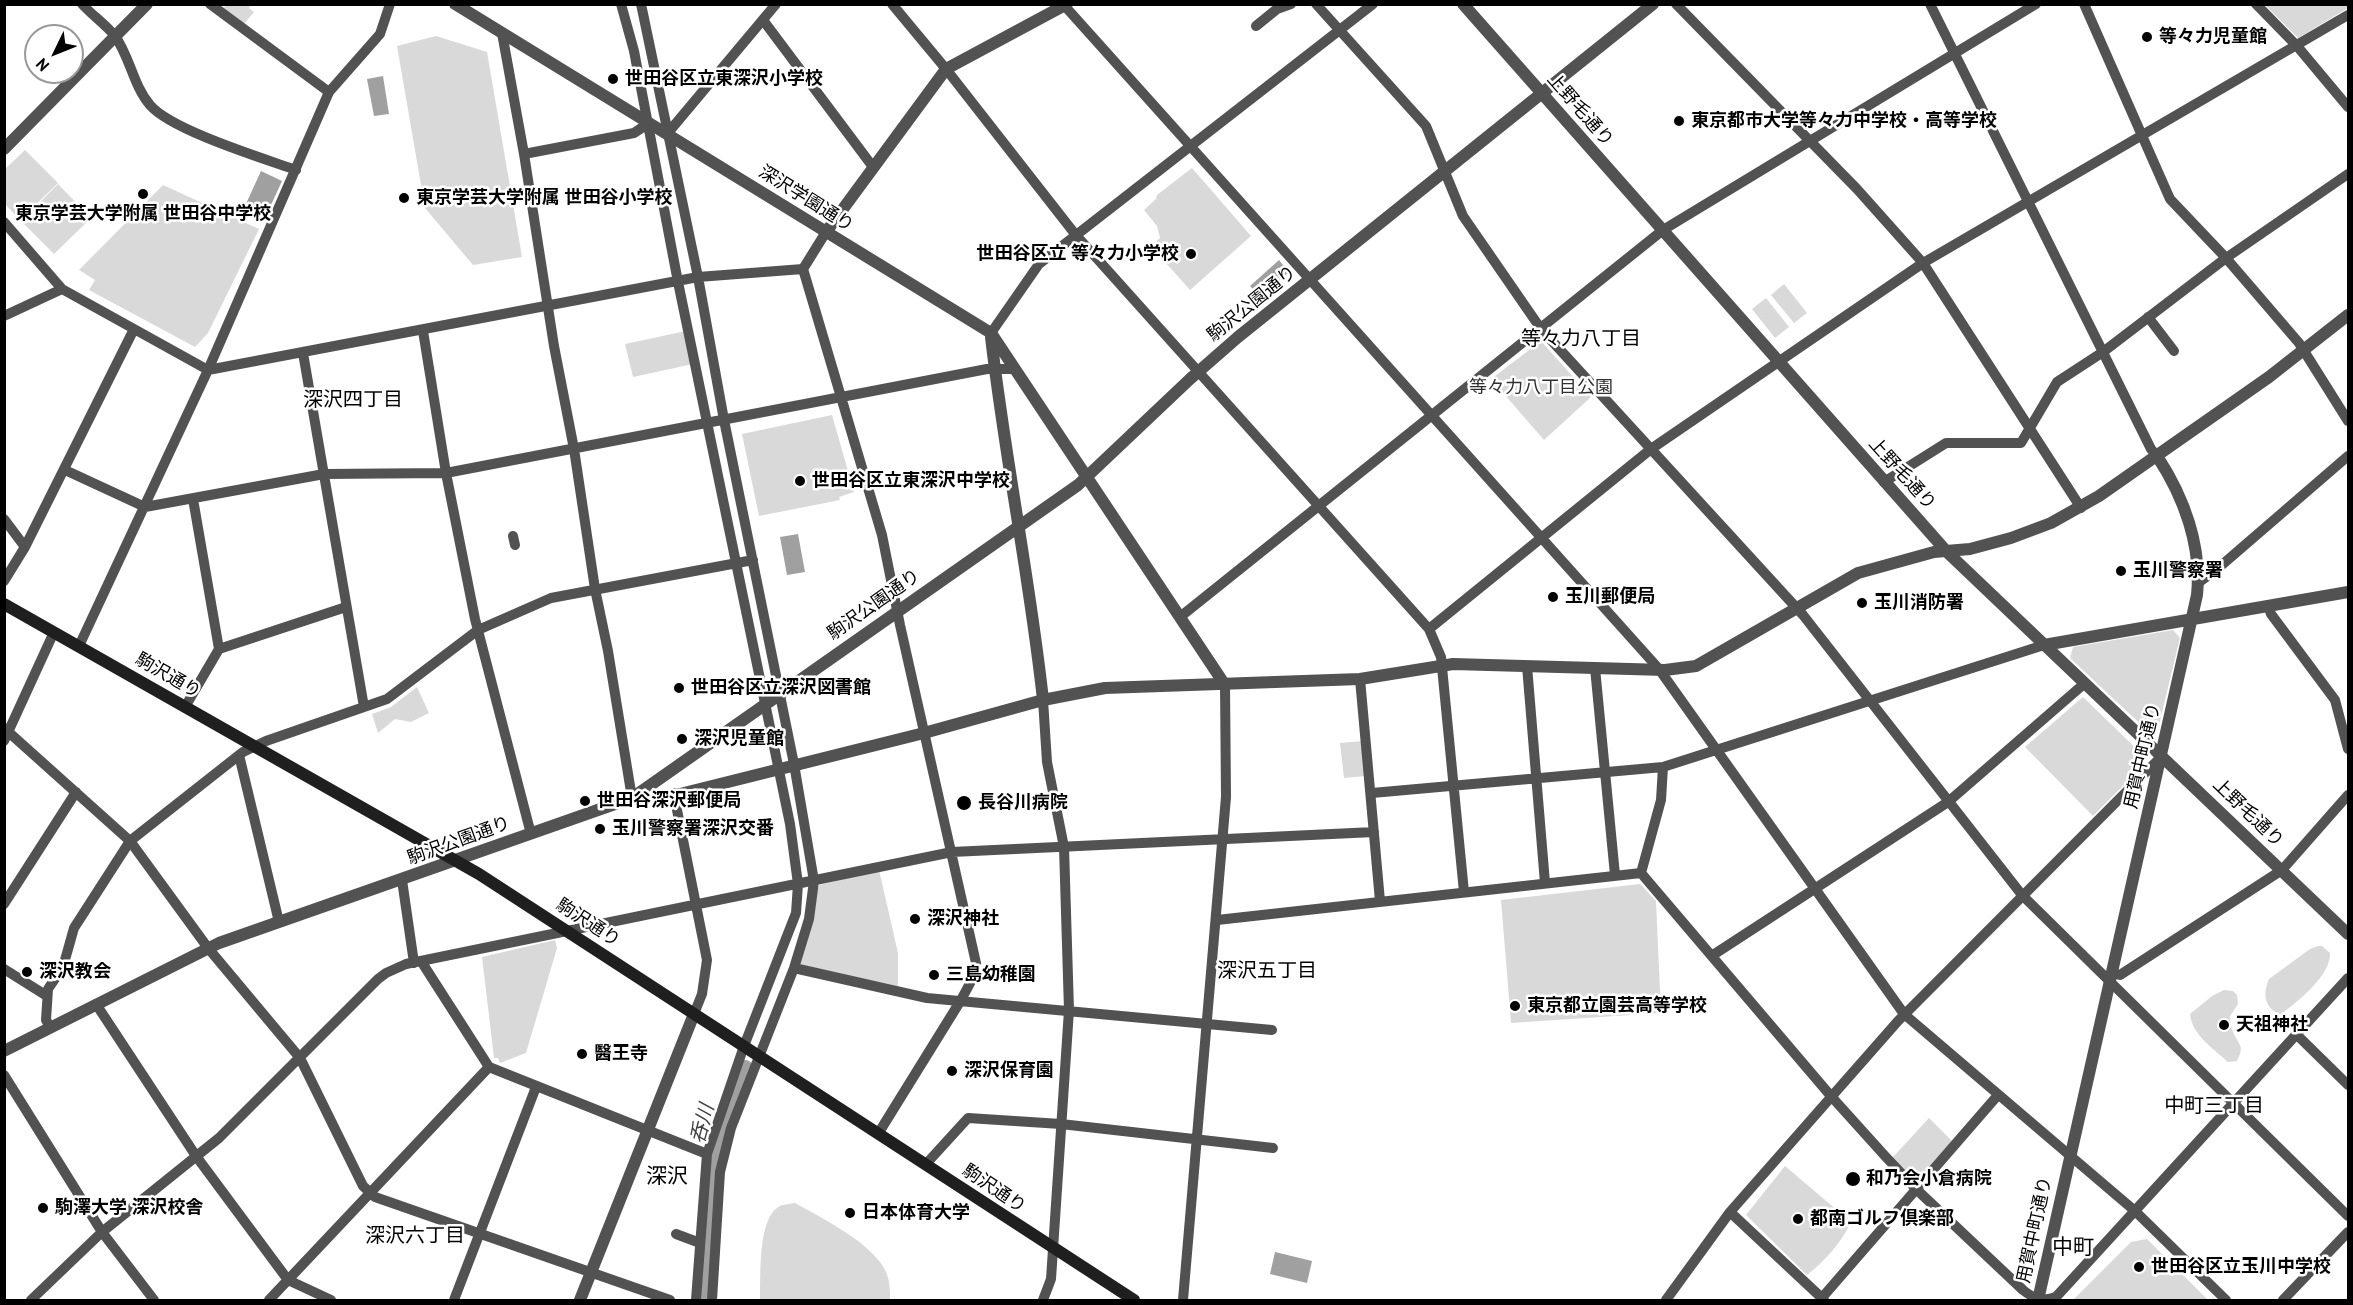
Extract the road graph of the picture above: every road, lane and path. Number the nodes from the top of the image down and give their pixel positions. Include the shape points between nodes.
1 (82, 4) edge
2 (147, 4) edge
3 (210, 4) edge
4 (390, 4) edge
5 (455, 4) edge
6 (621, 4) edge
7 (641, 4) edge
8 (776, 4) edge
9 (892, 4) edge
10 (1291, 4) edge
11 (1316, 4) edge
12 (1373, 4) edge
13 (1463, 4) edge
14 (1653, 4) edge
15 (1676, 4) edge
16 (1930, 4) edge
17 (2036, 4) edge
18 (2084, 4) edge
19 (2256, 4) edge
20 (1065, 5) edge
21 (2349, 15) edge
22 (763, 20) junction
23 (1256, 26) dead end
24 (1340, 32) junction
25 (502, 33) junction
26 (115, 37) junction
27 (2297, 46) junction
28 (1955, 54) junction
29 (946, 69) junction
30 (329, 92) junction
31 (1542, 94) junction
32 (2349, 107) edge
33 (649, 123) junction
34 (667, 134) junction
35 (2141, 137) junction
36 (1810, 141) junction
37 (1191, 146) junction
38 (4, 148) edge
39 (524, 154) junction
40 (873, 167) junction
41 (296, 170) junction
42 (1446, 171) junction
43 (2349, 174) edge
44 (2029, 202) junction
45 (4, 222) edge
46 (1663, 230) junction
47 (826, 232) junction
48 (1076, 234) junction
49 (2226, 258) junction
50 (1923, 263) junction
51 (803, 269) junction
52 (698, 277) junction
53 (1310, 279) junction
54 (678, 282) junction
55 (62, 290) junction
56 (547, 307) junction
57 (2349, 315) edge
58 (4, 316) edge
59 (2148, 317) junction
60 (1541, 328) junction
61 (134, 329) junction
62 (423, 331) junction
63 (991, 333) junction
64 (2304, 350) junction
65 (2174, 351) dead end
66 (2103, 352) junction
67 (303, 353) junction
68 (1778, 362) junction
69 (995, 369) junction
70 (1014, 369) junction
71 (208, 370) junction
72 (1198, 372) junction
73 (841, 397) junction
74 (1432, 416) junction
75 (724, 420) junction
76 (2349, 421) edge
77 (708, 423) junction
78 (2030, 428) junction
79 (574, 449) junction
80 (1651, 449) junction
81 (2157, 456) junction
82 (2349, 456) edge
83 (64, 470) junction
84 (446, 473) junction
85 (324, 474) junction
86 (1087, 478) junction
87 (1884, 482) junction
88 (193, 499) junction
89 (145, 507) junction
90 (1318, 507) junction
91 (2081, 508) junction
92 (4, 519) edge
93 (1018, 526) junction
94 (1541, 538) junction
95 (25, 547) junction
96 (1947, 552) junction
97 (753, 560) junction
98 (736, 562) junction
99 (4, 581) edge
100 (2198, 583) junction
101 (595, 589) junction
102 (2349, 592) edge
103 (4, 604) edge
104 (2268, 606) junction
105 (346, 607) junction
106 (1797, 609) junction
107 (898, 610) junction
108 (1180, 617) junction
109 (2194, 618) junction
110 (1429, 629) junction
111 (478, 630) junction
112 (54, 632) junction
113 (2044, 645) junction
114 (79, 646) junction
115 (219, 650) junction
116 (1442, 666) junction
117 (1527, 666) junction
118 (1595, 668) junction
119 (1659, 669) junction
120 (1360, 679) junction
121 (2085, 684) junction
122 (1225, 685) junction
123 (779, 694) junction
124 (1043, 700) junction
125 (1869, 700) junction
126 (765, 704) junction
127 (185, 707) junction
128 (364, 707) junction
129 (924, 733) junction
130 (6, 734) edge
131 (255, 746) junction
132 (2349, 749) edge
133 (1714, 750) junction
134 (239, 755) junction
135 (2162, 756) junction
136 (794, 764) junction
137 (1663, 767) junction
138 (778, 768) junction
139 (1605, 772) junction
140 (1536, 779) junction
141 (1454, 786) junction
142 (75, 792) junction
143 (1372, 793) junction
144 (674, 795) junction
145 (2349, 795) edge
146 (632, 798) junction
147 (1948, 802) junction
148 (1374, 832) junction
149 (531, 834) junction
150 (1223, 839) junction
151 (130, 841) junction
152 (1064, 847) junction
153 (952, 852) junction
154 (457, 861) junction
155 (2282, 870) junction
156 (1641, 873) junction
157 (1615, 875) junction
158 (402, 880) junction
159 (814, 880) junction
160 (1545, 883) junction
161 (798, 884) junction
162 (1814, 890) junction
163 (1464, 892) junction
164 (2022, 896) junction
165 (1380, 901) junction
166 (4, 904) edge
167 (697, 905) junction
168 (1217, 920) junction
169 (279, 922) junction
170 (568, 932) junction
171 (2349, 934) edge
172 (208, 948) junction
173 (1713, 955) junction
174 (417, 962) junction
175 (794, 968) junction
176 (4, 969) edge
177 (2110, 977) junction
178 (2349, 978) edge
179 (47, 996) junction
180 (961, 1000) junction
181 (96, 1004) junction
182 (1069, 1010) junction
183 (694, 1014) junction
184 (1904, 1014) junction
185 (1207, 1024) junction
186 (50, 1028) junction
187 (1272, 1030) dead end
188 (2297, 1035) junction
189 (744, 1046) junction
190 (4, 1051) edge
191 (758, 1056) junction
192 (300, 1058) junction
193 (489, 1067) junction
194 (4, 1076) edge
195 (2349, 1085) edge
196 (536, 1086) junction
197 (1830, 1095) junction
198 (1998, 1095) junction
199 (2232, 1103) junction
200 (1060, 1124) junction
201 (648, 1131) junction
202 (878, 1134) junction
203 (1197, 1141) junction
204 (1273, 1148) dead end
205 (707, 1154) junction
206 (2070, 1155) junction
207 (196, 1156) junction
208 (926, 1164) junction
209 (1916, 1189) junction
210 (369, 1193) junction
211 (2135, 1211) junction
212 (1730, 1212) junction
213 (2349, 1216) edge
214 (102, 1232) junction
215 (2349, 1232) edge
216 (479, 1233) junction
217 (676, 1234) dead end
218 (700, 1243) junction
219 (1053, 1249) junction
220 (591, 1273) junction
221 (288, 1280) junction
222 (31, 1300) edge
223 (154, 1300) edge
224 (269, 1300) edge
225 (331, 1300) edge
226 (454, 1300) edge
227 (580, 1300) edge
228 (670, 1300) edge
229 (696, 1300) edge
230 (712, 1300) edge
231 (1043, 1300) edge
232 (1134, 1300) edge
233 (1183, 1300) edge
234 (1666, 1300) edge
235 (1822, 1300) edge
236 (2038, 1300) edge
237 (2226, 1300) edge
238 (2283, 1300) edge

1 - 26 street
2 - 26 street
3 - 30 street
4 - 30 street via 380,34
5 - 25 street, 深沢学園通り
6 - 33 street
7 - 34 street
8 - 22 street
9 - 29 street
10 - 23 street via 1277,9
11 - 24 street
12 - 24 street
13 - 31 street, 上野毛通り
14 - 31 street, 駒沢公園通り
15 - 36 street
16 - 28 street
17 - 28 street
18 - 35 street
19 - 27 street
20 - 29 street
20 - 37 street
21 - 27 street
22 - 34 street
22 - 40 street
24 - 37 street
24 - 42 street via 1426,126
25 - 33 street, 深沢学園通り
25 - 39 street
26 - 38 street
26 - 41 street via 140,92 167,119
27 - 32 street
27 - 35 street
28 - 36 street
28 - 44 street
29 - 40 street
29 - 48 street
30 - 41 street
31 - 42 street, 駒沢公園通り
31 - 46 street, 上野毛通り
33 - 34 street, 深沢学園通り
33 - 39 street via 634,133
33 - 54 street
34 - 47 street, 深沢学園通り
34 - 52 street
35 - 44 street
35 - 49 street via 2170,200
36 - 46 street
36 - 50 street
37 - 48 street
37 - 53 street
39 - 56 street
40 - 47 street
41 - 71 street
42 - 53 street, 駒沢公園通り
42 - 60 street via 1463,216
43 - 49 street
44 - 50 street
44 - 66 street
45 - 55 street
46 - 60 street
46 - 68 street, 上野毛通り
47 - 51 street
47 - 63 street, 深沢学園通り
48 - 63 street via 1039,264
48 - 72 street
49 - 59 street
49 - 64 street
50 - 68 street
50 - 78 street
51 - 52 street
51 - 73 street
52 - 54 street
52 - 75 street
53 - 72 street, 駒沢公園通り
53 - 74 street
54 - 56 street
54 - 77 street
55 - 58 street
55 - 61 street
56 - 62 street
56 - 79 street
57 - 64 street
59 - 65 street
59 - 66 street
60 - 74 street
60 - 80 street
61 - 71 street
61 - 83 street
62 - 67 street
62 - 84 street
63 - 69 street
63 - 70 street, 深沢学園通り
64 - 76 street
64 - 81 street
66 - 78 street via 2057,382
66 - 81 street
67 - 71 street
67 - 85 street
68 - 80 street
68 - 87 street, 上野毛通り
69 - 70 street
69 - 73 street
69 - 93 street
70 - 86 street, 深沢学園通り
71 - 89 street
72 - 86 street, 駒沢公園通り
72 - 90 street
73 - 75 street
73 - 107 street via 882,535
74 - 90 street
74 - 94 street
75 - 77 street
75 - 97 street
77 - 79 street
77 - 98 street
78 - 87 street via 2021,443 1946,443
78 - 91 street
79 - 84 street
79 - 101 street
80 - 94 street
80 - 106 street
81 - 91 street
81 - 100 street, 用賀中町通り via 2190,523
82 - 100 street
83 - 89 street
83 - 95 street
84 - 85 street
84 - 111 street
85 - 88 street
85 - 105 street
86 - 93 street, 駒沢公園通り
86 - 108 street, 深沢学園通り
87 - 96 street, 上野毛通り
88 - 89 street
88 - 115 street
89 - 114 street
90 - 108 street
90 - 110 street
91 - 96 street via 2025,534
92 - 95 street
93 - 107 street, 駒沢公園通り
93 - 124 street
94 - 110 street
94 - 119 street
95 - 99 street
96 - 106 street via 1871,568 1844,579
96 - 113 street, 上野毛通り
97 - 98 street
97 - 123 street
98 - 101 street
98 - 126 street
100 - 109 street, 用賀中町通り
101 - 111 street via 551,598
101 - 146 street
102 - 104 street
103 - 112 main road, 駒沢通り
104 - 109 street
104 - 132 street via 2335,700
105 - 115 street
105 - 128 street
106 - 119 street via 1702,664
106 - 125 street
107 - 123 street, 駒沢公園通り
107 - 129 street
108 - 122 street, 深沢学園通り
109 - 113 street
109 - 135 street, 用賀中町通り
110 - 116 street
111 - 128 street via 387,699
111 - 149 street
112 - 114 main road, 駒沢通り
112 - 130 street
113 - 121 street, 上野毛通り
113 - 125 street
114 - 127 main road, 駒沢通り
115 - 127 street
116 - 117 street
116 - 120 street
116 - 141 street
117 - 118 street
117 - 140 street
118 - 119 street
118 - 139 street
119 - 133 street
120 - 122 street
120 - 143 street
121 - 135 street, 上野毛通り
121 - 147 street
122 - 124 street via 1105,688
122 - 150 street
123 - 126 street, 駒沢公園通り
123 - 136 street
124 - 129 street
124 - 152 street via 1047,762
125 - 133 street
125 - 147 street
126 - 138 street
126 - 146 street, 駒沢公園通り
127 - 131 main road, 駒沢通り
128 - 131 street
129 - 136 street
129 - 153 street
130 - 142 street
131 - 134 street
131 - 154 main road, 駒沢通り
133 - 137 street
133 - 162 street
134 - 151 street
134 - 169 street
135 - 155 street, 上野毛通り
135 - 164 street
135 - 177 street, 用賀中町通り
136 - 138 street
136 - 159 street
137 - 139 street
137 - 156 street via 1661,800
138 - 144 street
138 - 161 street
139 - 140 street
139 - 157 street
140 - 141 street
140 - 160 street
141 - 143 street
141 - 163 street
142 - 151 street
142 - 166 street
143 - 148 street
144 - 146 street
144 - 167 street
145 - 155 street
146 - 149 street, 駒沢公園通り
147 - 162 street
147 - 164 street
148 - 150 street
148 - 165 street
149 - 154 street, 駒沢公園通り
150 - 152 street
150 - 168 street
151 - 172 street
151 - 179 street via 74,928 63,967
152 - 153 street
152 - 182 street
153 - 159 street
153 - 180 street via 976,963 976,972
154 - 158 street, 駒沢公園通り
154 - 170 main road, 駒沢通り
155 - 171 street, 上野毛通り
155 - 177 street via 2120,975
156 - 157 street
156 - 173 street
157 - 160 street
158 - 169 street, 駒沢公園通り
158 - 174 street
159 - 161 street
159 - 175 street via 809,919
160 - 163 street
161 - 167 street
161 - 189 street via 796,913
162 - 173 street
162 - 184 street
163 - 165 street
164 - 177 street
164 - 184 street
165 - 168 street
167 - 170 street
167 - 183 street via 706,960 702,994
168 - 185 street
169 - 172 street, 駒沢公園通り
170 - 174 street
170 - 183 main road, 駒沢通り
172 - 181 street, 駒沢公園通り
172 - 192 street
173 - 197 street
174 - 192 street via 378,979
174 - 193 street
175 - 180 street via 927,998
175 - 191 street
176 - 179 street
177 - 199 street
177 - 206 street, 用賀中町通り
178 - 188 street
179 - 186 street via 46,1020
180 - 182 street
180 - 202 street
181 - 186 street, 駒沢公園通り
181 - 207 street
182 - 185 street
182 - 200 street
183 - 189 main road, 駒沢通り
183 - 201 street
184 - 197 street
184 - 198 street
185 - 187 street
185 - 203 street
186 - 190 street, 駒沢公園通り
188 - 195 street
188 - 199 street
189 - 191 main road, 駒沢通り
189 - 205 street
191 - 202 main road, 駒沢通り
191 - 230 street via 731,1128 720,1172
192 - 207 street
192 - 210 street
193 - 196 street
193 - 210 street
194 - 214 street
196 - 201 street
196 - 216 street
197 - 209 street
197 - 212 street
198 - 206 street
198 - 209 street
199 - 211 street
199 - 213 street
200 - 203 street
200 - 208 street via 968,1118
200 - 219 street
201 - 205 street
201 - 220 street
202 - 208 main road, 駒沢通り
203 - 204 street
203 - 233 street
205 - 218 street
206 - 211 street
206 - 236 street, 用賀中町通り
207 - 214 street
207 - 221 street
208 - 219 main road, 駒沢通り
209 - 235 street
209 - 236 street
210 - 216 street
210 - 221 street
211 - 236 street via 2056,1297
211 - 237 street
212 - 234 street
212 - 235 street
214 - 222 street
214 - 223 street
215 - 238 street
216 - 220 street
216 - 226 street
217 - 218 street
218 - 229 street
219 - 231 street via 1051,1278
219 - 232 main road, 駒沢通り
220 - 227 street
220 - 228 street
221 - 224 street
221 - 225 street

